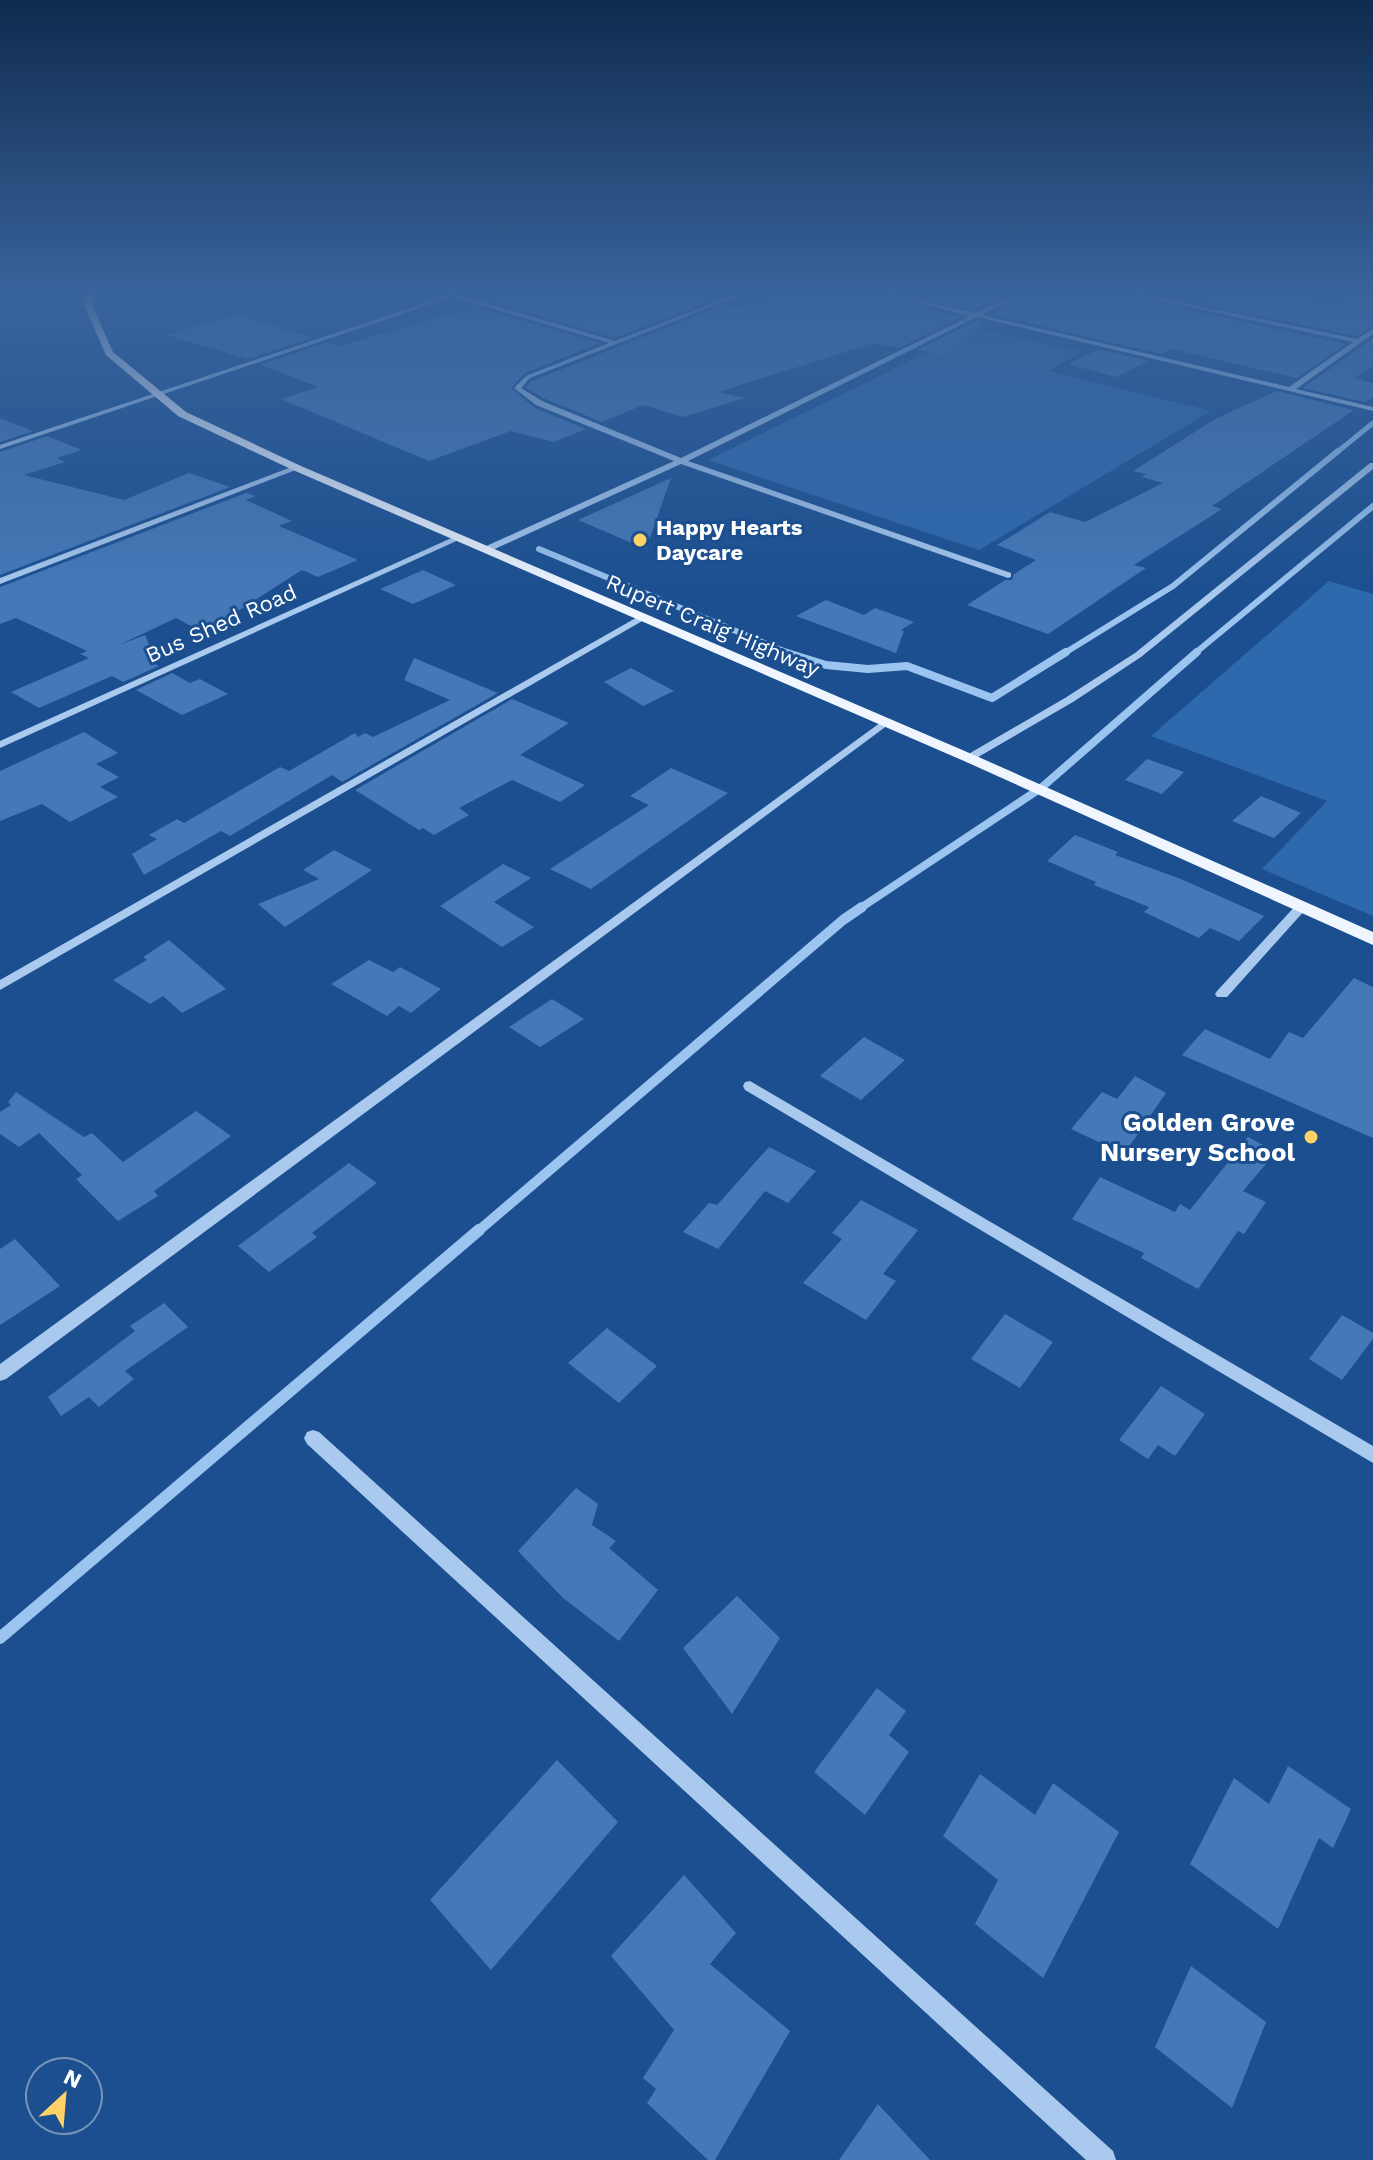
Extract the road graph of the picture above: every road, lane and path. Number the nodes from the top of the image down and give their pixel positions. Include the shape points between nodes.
1 (160, 395) joint
2 (527, 395) edge
3 (813, 395) edge
4 (1315, 395) edge
5 (1373, 409) edge
6 (0, 447) edge
7 (681, 461) junction
8 (1373, 465) edge
9 (297, 468) junction
10 (459, 538) junction
11 (485, 550) junction
12 (1008, 575) dead end
13 (0, 581) edge
14 (641, 618) junction
15 (884, 723) junction
16 (0, 745) edge
17 (969, 758) junction
18 (1302, 906) junction
19 (1373, 939) edge
20 (0, 986) edge
21 (1222, 994) dead end
22 (750, 1086) dead end
23 (0, 1374) edge
24 (313, 1438) dead end
25 (1373, 1455) edge
26 (1104, 2160) edge

1 - 6 street
1 - 9 main road, Rupert Craig Highway via 182,414
2 - 7 street
3 - 7 street
4 - 5 street
7 - 11 street
7 - 12 street
8 - 17 street via 1138,655
9 - 10 main road, Rupert Craig Highway
9 - 13 street
10 - 11 main road, Rupert Craig Highway
10 - 16 street, Bus Shed Road
11 - 14 main road, Rupert Craig Highway
14 - 15 main road, Rupert Craig Highway
14 - 20 street
15 - 17 main road, Rupert Craig Highway
15 - 23 street
17 - 18 main road, Rupert Craig Highway
18 - 19 main road, Rupert Craig Highway
18 - 21 street
22 - 25 street
24 - 26 street

